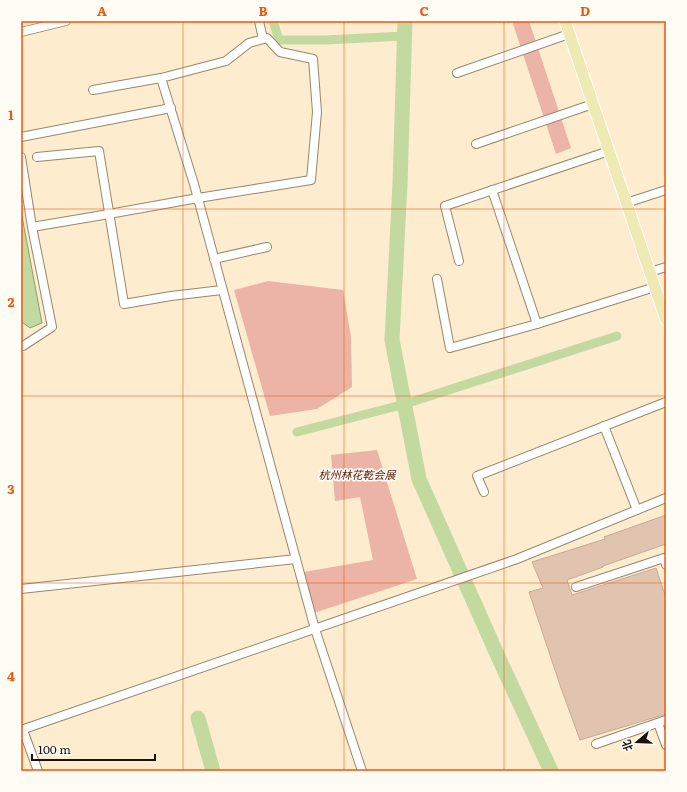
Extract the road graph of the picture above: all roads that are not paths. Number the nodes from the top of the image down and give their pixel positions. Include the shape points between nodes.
1 (66, 21) edge
2 (259, 21) edge
3 (565, 21) edge
4 (21, 32) edge
5 (569, 34) junction
6 (263, 39) junction
7 (457, 73) dead end
8 (161, 78) junction
9 (93, 90) dead end
10 (593, 104) junction
11 (171, 108) junction
12 (21, 137) edge
13 (476, 144) dead end
14 (609, 151) junction
15 (37, 157) dead end
16 (21, 158) edge
17 (492, 190) junction
18 (666, 190) edge
19 (198, 198) junction
20 (626, 203) junction
21 (109, 214) junction
22 (32, 227) junction
23 (267, 247) dead end
24 (214, 259) junction
25 (459, 261) dead end
26 (666, 267) edge
27 (650, 272) junction
28 (437, 279) dead end
29 (654, 287) junction
30 (222, 290) junction
31 (666, 320) edge
32 (538, 324) junction
33 (23, 346) dead end
34 (666, 402) edge
35 (604, 426) junction
36 (484, 492) dead end
37 (666, 498) edge
38 (636, 510) junction
39 (296, 559) junction
40 (666, 565) edge
41 (576, 587) dead end
42 (21, 588) edge
43 (315, 629) junction
44 (662, 721) edge
45 (22, 730) edge
46 (596, 744) dead end
47 (666, 745) edge
48 (38, 771) edge
49 (362, 771) edge

1 - 4 street
2 - 6 street
3 - 5 main road
5 - 7 street
5 - 10 main road
6 - 8 street via 249,43 226,61
6 - 19 street via 267,38 280,52 313,59 317,112 311,180
8 - 9 street
8 - 11 street
10 - 13 street
10 - 14 main road
11 - 12 street
11 - 19 street
14 - 17 street
14 - 20 main road
15 - 21 street via 98,151
16 - 22 street
17 - 25 street via 445,206
17 - 32 street
18 - 20 street
19 - 21 street
19 - 24 street
20 - 27 main road
21 - 22 street
21 - 30 street via 124,304
22 - 33 street via 52,327
23 - 24 street
24 - 30 street
26 - 27 street
27 - 29 main road
28 - 32 street via 450,348
29 - 31 main road
29 - 32 street
30 - 39 street
34 - 35 street
35 - 36 street via 477,476
35 - 38 street
37 - 38 street
38 - 43 street via 517,559
39 - 42 street
39 - 43 street
40 - 41 street via 664,558
43 - 45 street
43 - 49 street
44 - 46 street
44 - 47 street
45 - 48 street

